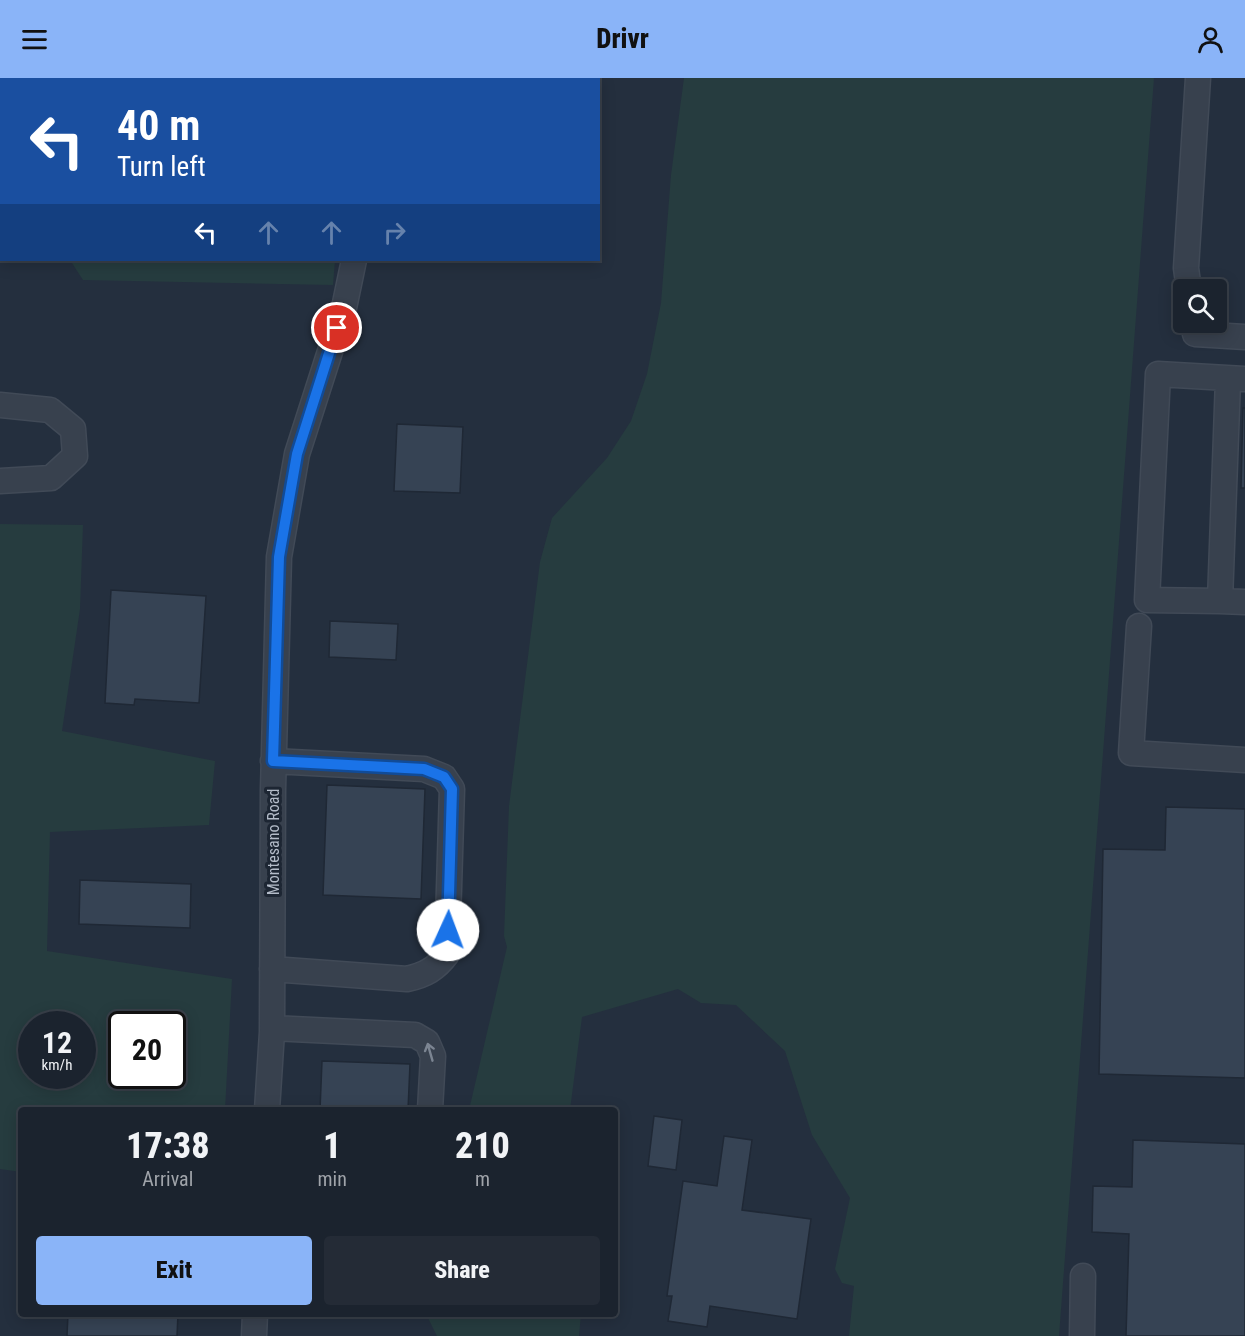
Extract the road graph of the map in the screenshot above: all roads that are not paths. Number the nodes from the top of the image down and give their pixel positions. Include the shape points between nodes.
1 (1198, 78) edge
2 (354, 261) edge
3 (1188, 279) edge
4 (1222, 333) edge
5 (1245, 337) edge
6 (1236, 379) edge
7 (0, 405) edge
8 (0, 482) edge
9 (1220, 601) junction
10 (1245, 602) edge
11 (1139, 626) dead end
12 (1245, 760) edge
13 (273, 761) junction
14 (272, 969) junction
15 (272, 1028) junction
16 (267, 1107) edge
17 (430, 1107) edge
18 (1083, 1276) dead end
19 (255, 1317) edge
20 (254, 1336) edge
21 (1082, 1336) edge

1 - 3 street
2 - 13 street, Montesano Road via 344,308 297,454 279,557
4 - 5 street
6 - 9 street
6 - 9 street via 1158,374 1147,600
7 - 8 street via 50,410 73,429 75,456 51,478
9 - 10 street
11 - 12 street via 1131,753
13 - 14 street, Montesano Road
13 - 14 street via 424,769 444,777 452,789 447,954 439,965 407,979
14 - 15 street, Montesano Road
15 - 16 street, Montesano Road
17 -> 15 street via 434,1056 427,1042 415,1035
18 - 21 street
19 - 20 street

